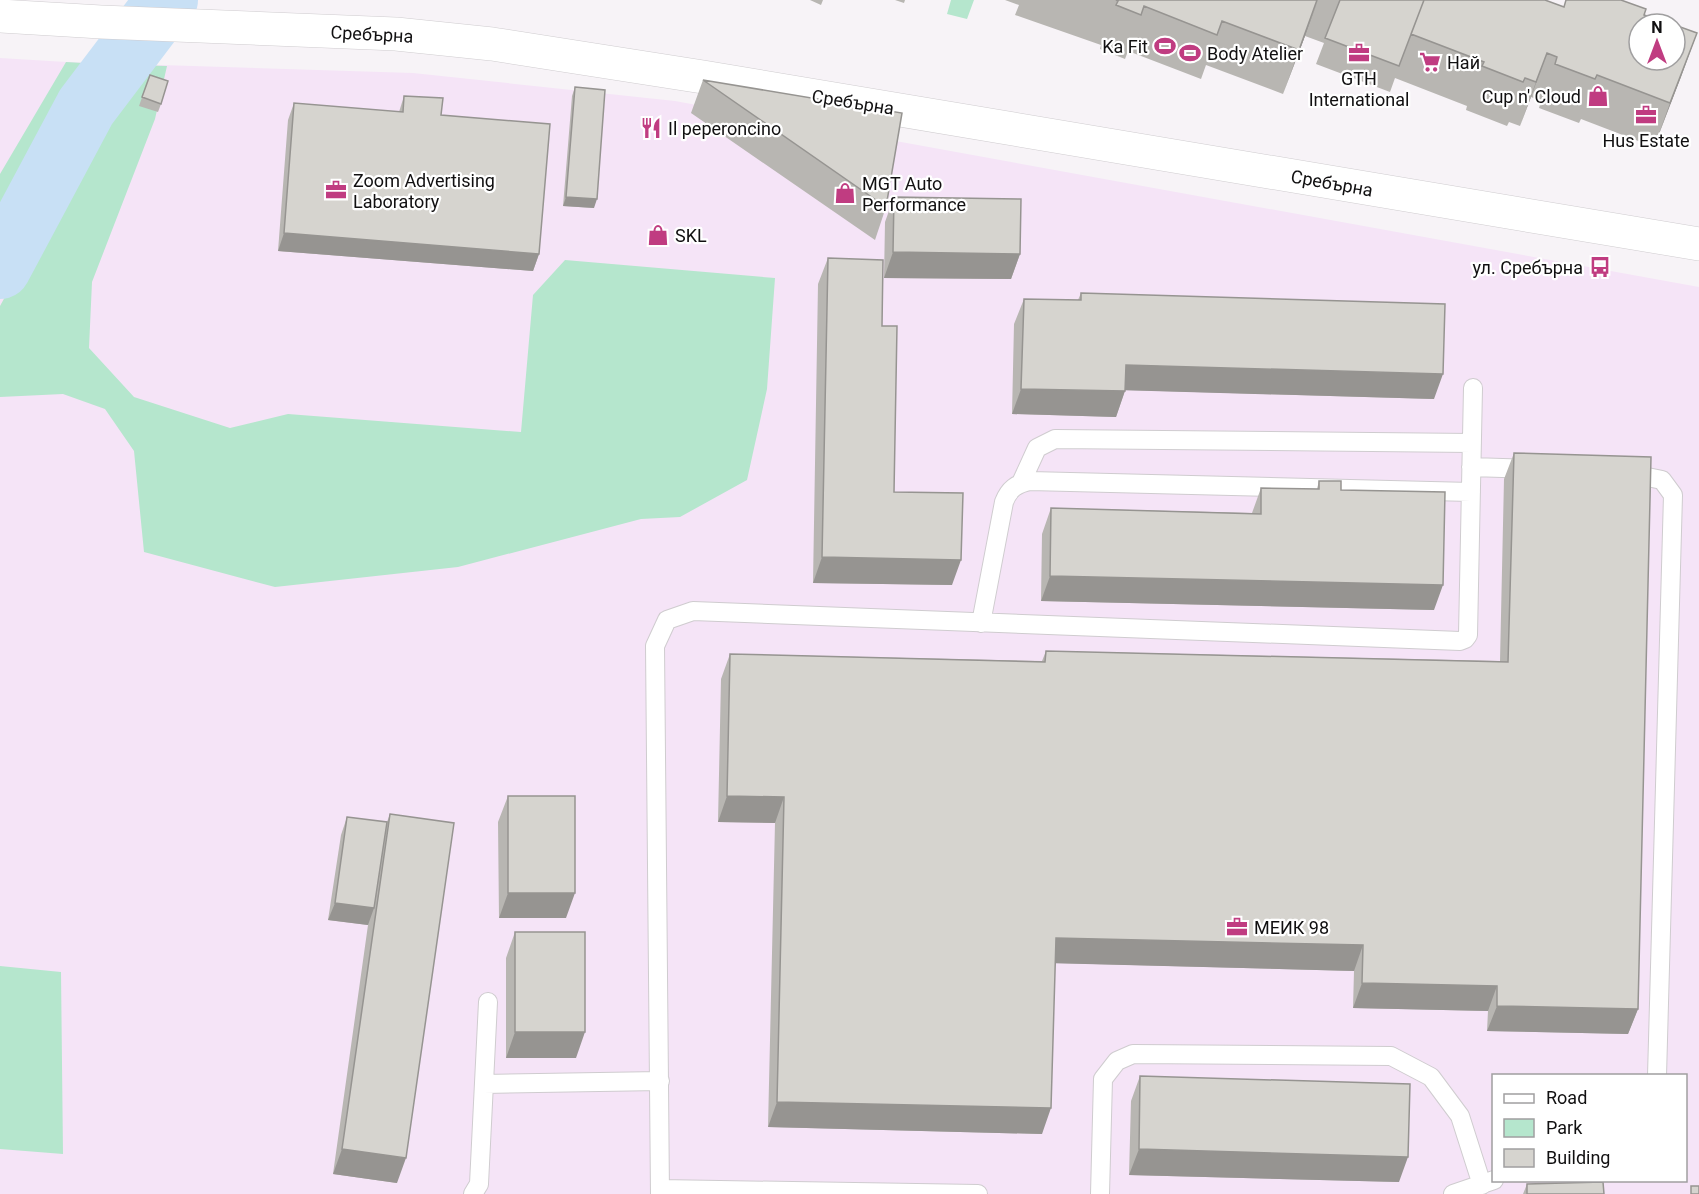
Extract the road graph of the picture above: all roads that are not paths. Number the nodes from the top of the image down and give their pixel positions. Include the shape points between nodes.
1 (0, 16) edge
2 (1699, 244) edge
3 (1473, 388) dead end
4 (1472, 443) junction
5 (1471, 467) junction
6 (1554, 470) edge
7 (1612, 472) edge
8 (1021, 483) junction
9 (1470, 492) junction
10 (981, 623) junction
11 (488, 1002) dead end
12 (1656, 1074) edge
13 (660, 1081) junction
14 (484, 1084) junction
15 (1488, 1183) edge
16 (660, 1191) edge
17 (473, 1194) edge
18 (978, 1194) edge
19 (1100, 1194) edge
20 (1452, 1194) edge

1 - 2 street, Сребърна via 396,34 550,52
3 - 4 lane
4 - 5 lane
4 - 8 lane via 1055,439 1037,448
5 - 6 lane
5 - 9 lane
7 - 12 lane via 1662,480 1673,495
8 - 9 lane
8 - 10 lane via 1013,487 1004,502
9 - 10 lane via 1468,635 1460,641
10 - 13 lane via 693,611 667,620 655,646
11 - 14 lane
13 - 14 lane
13 - 16 lane
14 - 17 lane via 478,1184
15 - 19 lane via 1460,1116 1431,1077 1390,1056 1133,1054 1117,1061 1103,1078
15 - 20 lane
16 - 18 lane

